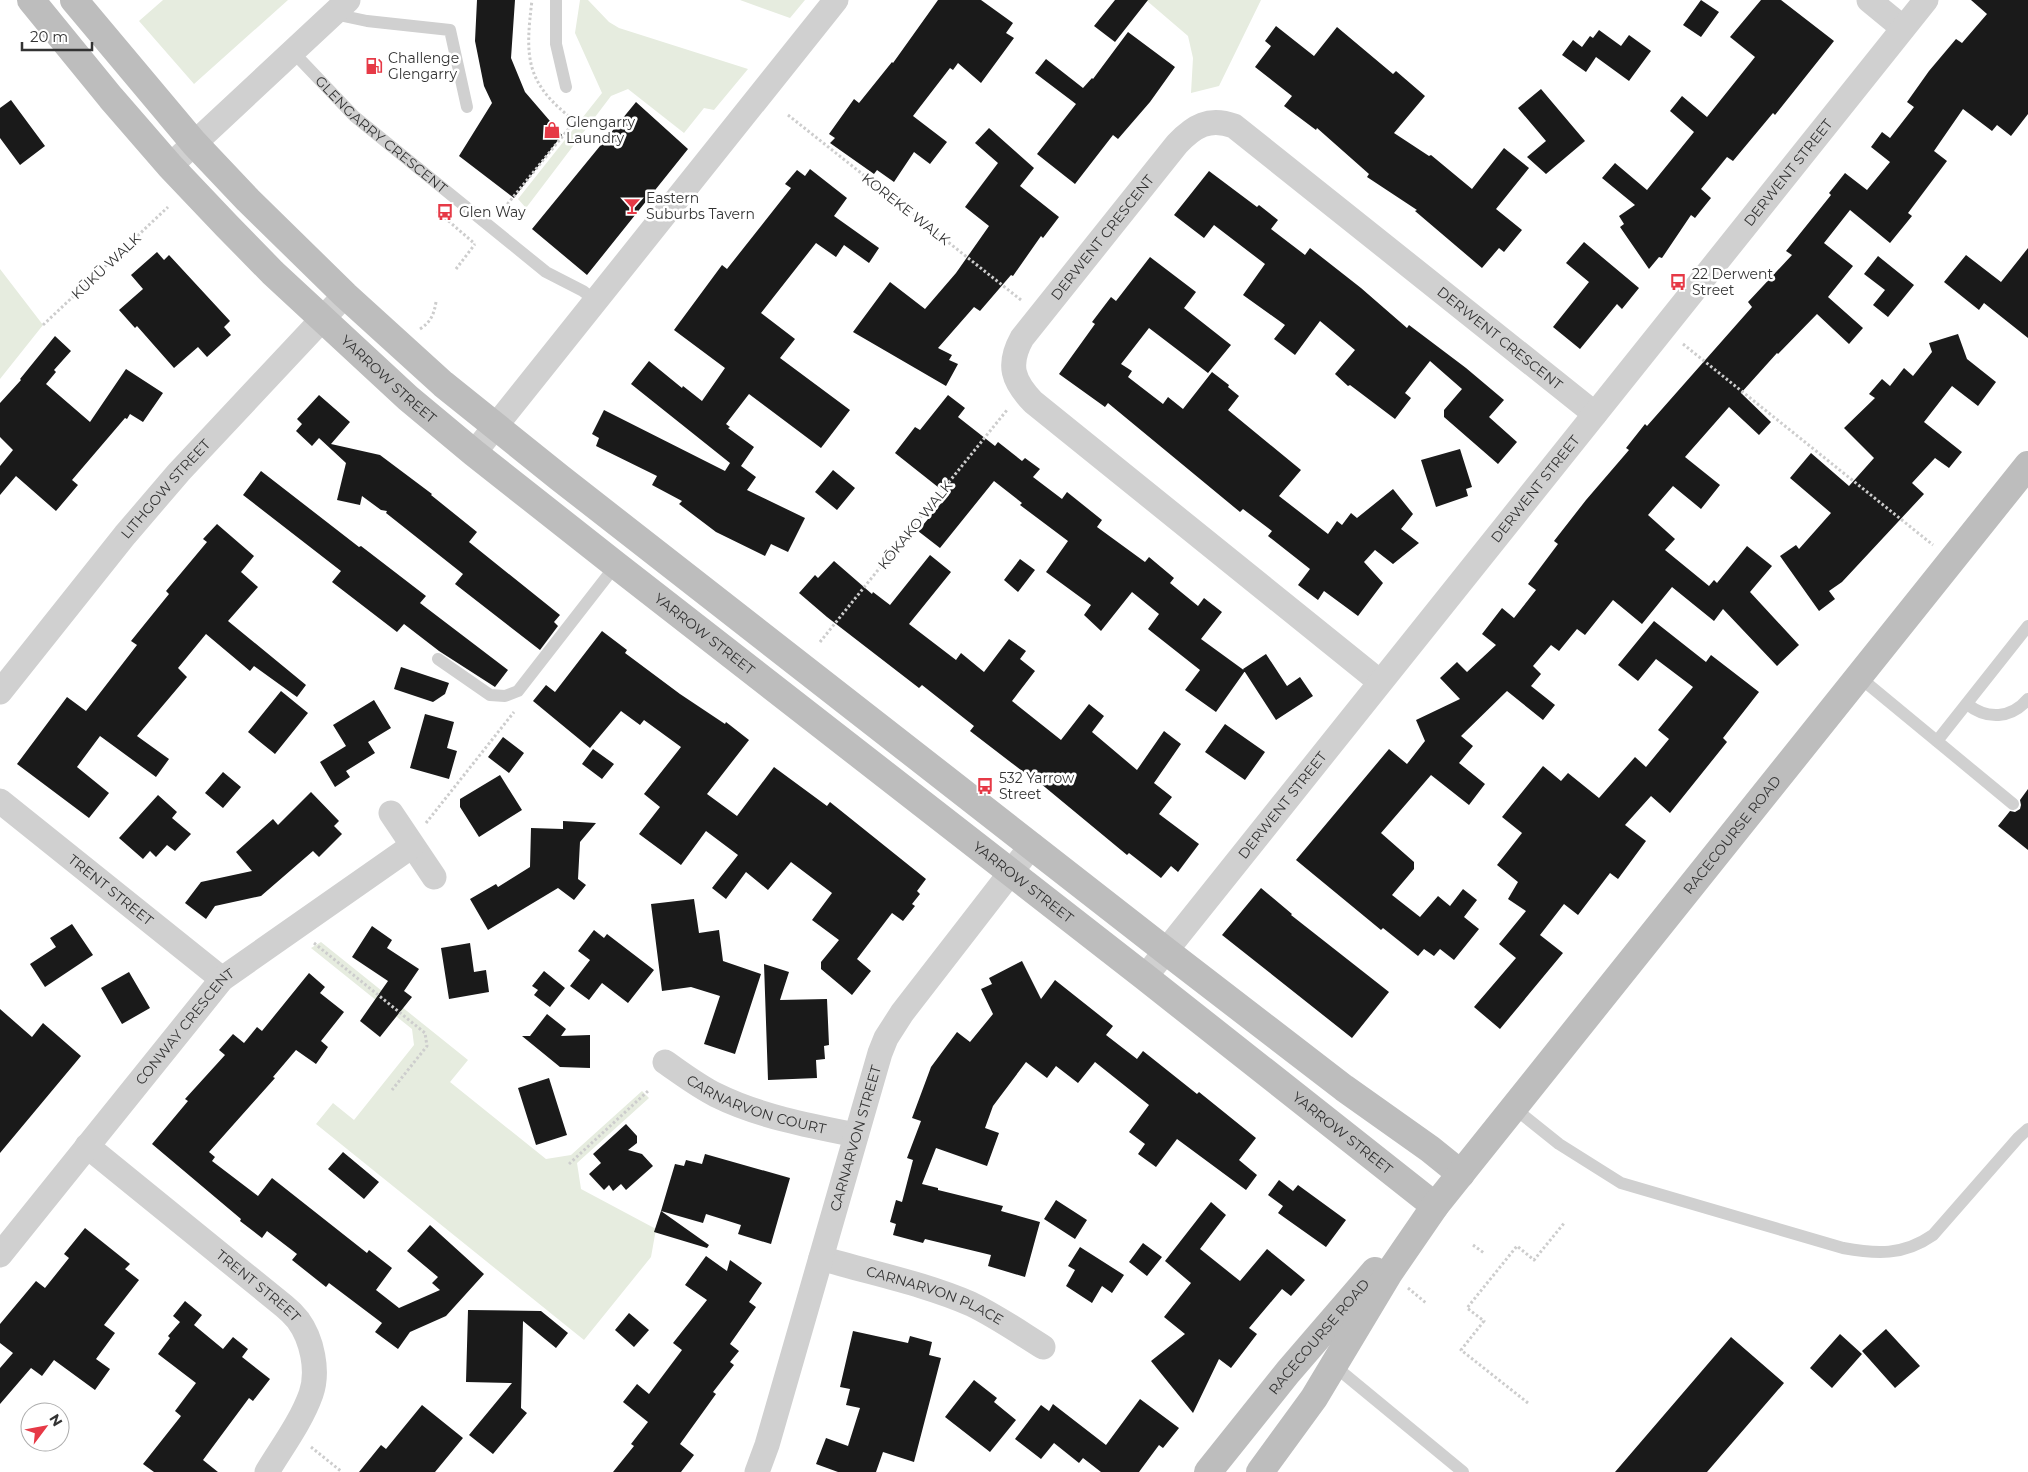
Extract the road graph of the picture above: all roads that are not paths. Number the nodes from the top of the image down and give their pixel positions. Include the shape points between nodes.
1 (31, 0) edge
2 (74, 0) edge
3 (556, 0) edge
4 (836, 0) edge
5 (1869, 0) edge
6 (1926, 0) edge
7 (341, 7) edge
8 (1903, 28) junction
9 (293, 52) junction
10 (566, 87) dead end
11 (467, 107) dead end
12 (194, 143) junction
13 (170, 166) junction
14 (345, 295) junction
15 (596, 301) junction
16 (323, 320) junction
17 (1595, 414) junction
18 (495, 427) junction
19 (474, 453) junction
20 (2028, 465) edge
21 (616, 565) junction
22 (2028, 626) edge
23 (438, 659) dead end
24 (1858, 676) junction
25 (1380, 682) junction
26 (0, 692) edge
27 (2028, 699) edge
28 (1967, 704) junction
29 (1937, 741) junction
30 (0, 800) edge
31 (2013, 804) dead end
32 (391, 813) dead end
33 (1032, 845) junction
34 (412, 846) junction
35 (1010, 873) junction
36 (434, 877) dead end
37 (1166, 951) junction
38 (1145, 977) junction
39 (222, 979) junction
40 (665, 1062) dead end
41 (1514, 1108) junction
42 (2028, 1129) edge
43 (856, 1135) junction
44 (88, 1146) junction
45 (1461, 1174) junction
46 (1435, 1206) junction
47 (0, 1255) edge
48 (821, 1258) junction
49 (1043, 1348) dead end
50 (1332, 1364) junction
51 (267, 1472) edge
52 (756, 1472) edge
53 (1208, 1472) edge
54 (1260, 1472) edge
55 (1463, 1472) edge

1 - 13 street, YARROW STREET
2 - 12 street
3 - 10 lane via 556,44
4 - 15 street
5 - 8 street
6 - 8 street, DERWENT STREET
7 - 9 street
7 - 11 lane via 367,22 450,30
8 - 17 street, DERWENT STREET
9 - 12 street
9 - 15 lane, GLENGARRY CRESCENT via 354,116 546,272
12 - 13 street
12 - 14 street
13 - 16 street, YARROW STREET
14 - 16 street, LITHGOW STREET
14 - 18 street
15 - 18 street
16 - 19 street, YARROW STREET
16 - 26 street, LITHGOW STREET via 179,472
17 - 25 street, DERWENT STREET
17 - 25 street, DERWENT CRESCENT via 1234,126 1210,122 1197,126 1177,144 1022,338 1014,357 1015,378 1033,402
18 - 19 street
18 - 33 street
19 - 21 street, YARROW STREET
20 - 24 street, RACECOURSE ROAD
21 - 23 lane via 518,691 505,696 490,696
21 - 35 street, YARROW STREET
22 - 28 lane
24 - 29 lane
24 - 41 street, RACECOURSE ROAD
25 - 37 street, DERWENT STREET
27 - 28 lane via 2009,714 1981,713
28 - 29 lane
29 - 31 lane
30 - 39 street, TRENT STREET
32 - 34 street
33 - 35 street, CARNARVON STREET
33 - 37 street
34 - 36 street
34 - 39 street, CONWAY CRESCENT
35 - 38 street, YARROW STREET
35 - 43 street, CARNARVON STREET via 893,1025 880,1053
37 - 38 street, DERWENT STREET
37 - 45 street
38 - 46 street, YARROW STREET
39 - 44 street, CONWAY CRESCENT
40 - 43 street, CARNARVON COURT via 708,1091 738,1106
41 - 42 lane via 1558,1144 1622,1183 1843,1248 1872,1253 1909,1248 1933,1235
41 - 45 street, RACECOURSE ROAD
43 - 48 street, CARNARVON STREET
44 - 47 street, CONWAY CRESCENT
44 - 51 street, TRENT STREET via 284,1306 298,1319 307,1335 312,1351 312,1392
45 - 46 street, RACECOURSE ROAD
46 - 50 street, RACECOURSE ROAD
46 - 53 street, RACECOURSE ROAD via 1288,1372
48 - 49 street, CARNARVON PLACE via 971,1304
48 - 52 street, CARNARVON STREET via 767,1445
50 - 54 street, RACECOURSE ROAD via 1314,1398
50 - 55 lane

